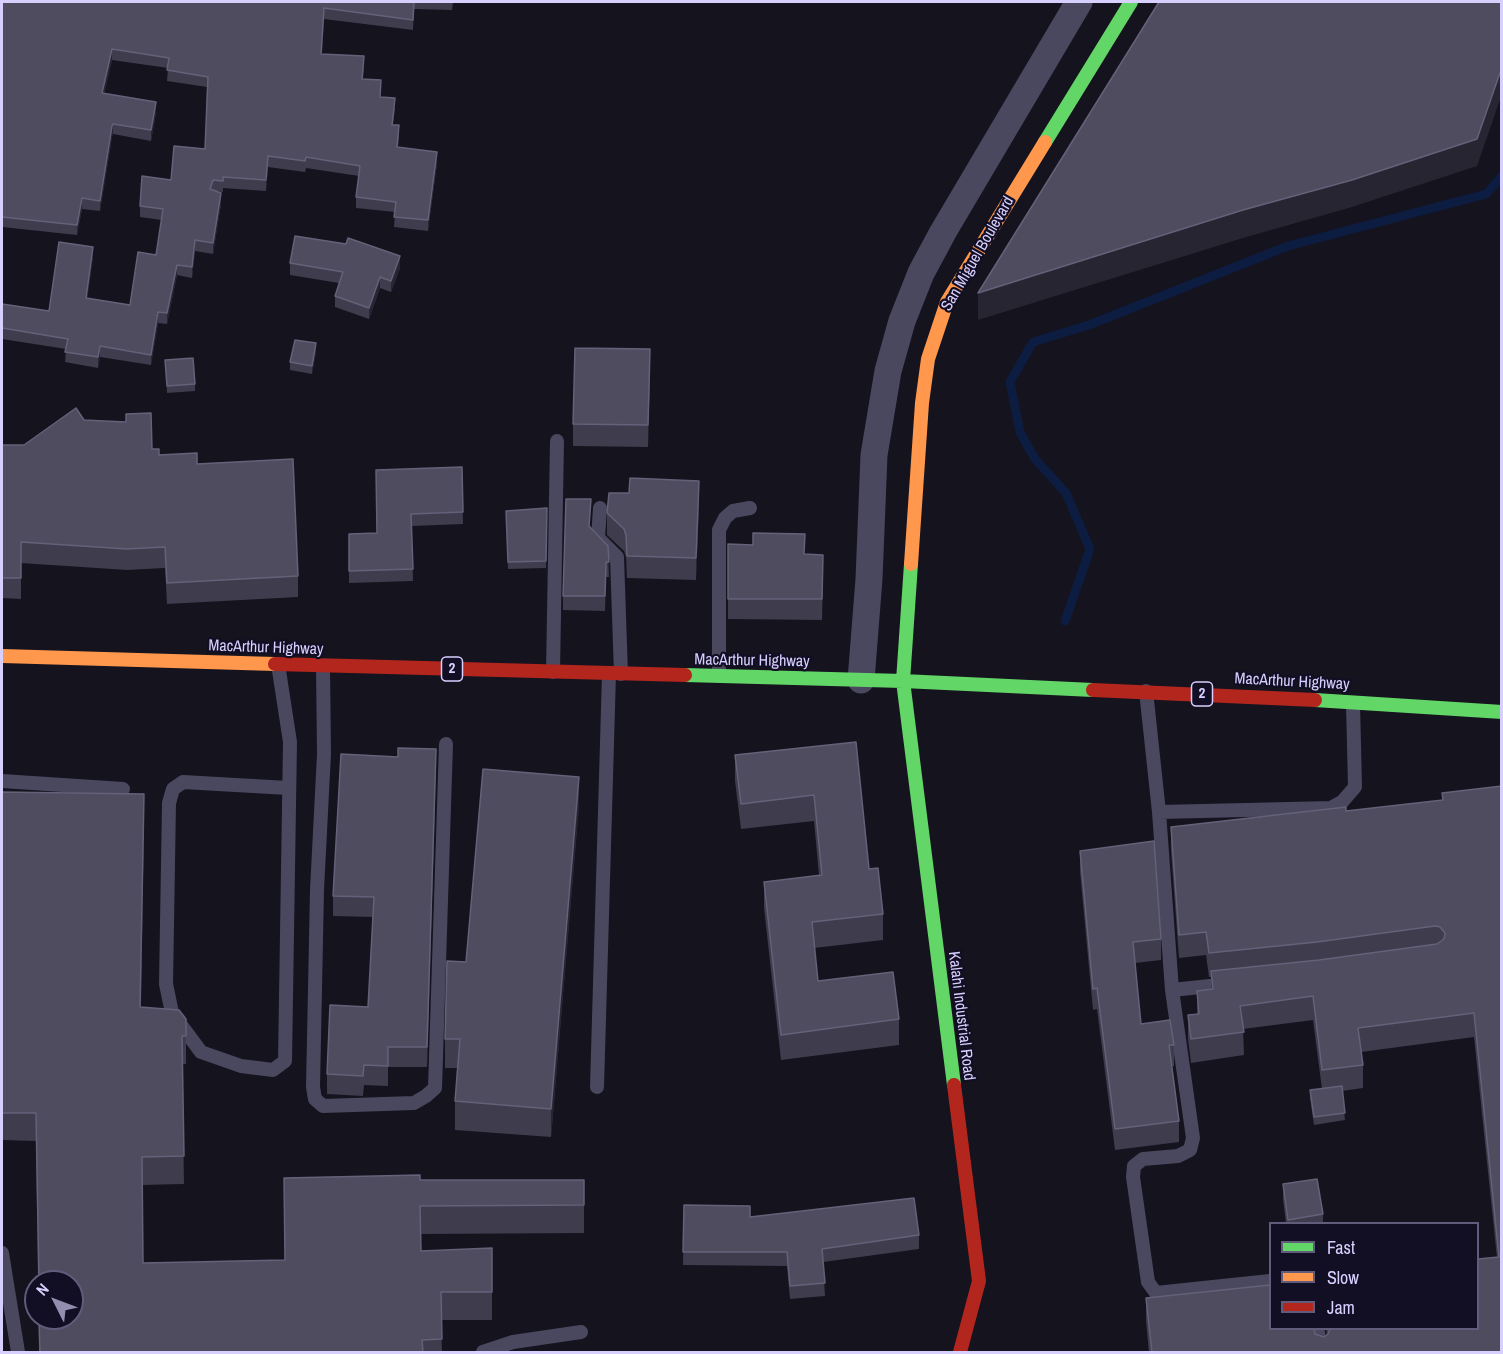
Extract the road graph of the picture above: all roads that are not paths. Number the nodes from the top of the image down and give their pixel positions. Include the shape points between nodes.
1 (1079, 2) edge
2 (1131, 2) edge
3 (1066, 26) junction
4 (1104, 44) junction
5 (557, 441) dead end
6 (600, 508) dead end
7 (750, 508) dead end
8 (2, 657) edge
9 (278, 664) junction
10 (322, 666) junction
11 (553, 672) junction
12 (615, 674) junction
13 (719, 677) junction
14 (861, 680) junction
15 (903, 681) junction
16 (1146, 691) junction
17 (1353, 702) junction
18 (1502, 712) edge
19 (446, 744) dead end
20 (2, 782) edge
21 (288, 788) junction
22 (123, 789) dead end
23 (1159, 812) junction
24 (1239, 984) edge
25 (1172, 990) junction
26 (597, 1087) dead end
27 (2, 1253) edge
28 (1269, 1281) edge
29 (1317, 1330) edge
30 (581, 1332) dead end
31 (18, 1353) edge
32 (483, 1353) edge
33 (960, 1353) edge
34 (1322, 1353) edge

1 - 3 street
2 - 4 main road, San Miguel Boulevard
3 - 4 street
3 - 14 street via 943,232 902,321 888,371 874,455
4 - 15 main road, San Miguel Boulevard via 947,302 928,359 919,435
5 - 11 lane
6 - 12 lane via 598,538 617,557
7 - 13 lane via 733,511 724,518 719,530
8 - 9 main road, MacArthur Highway / 2
9 - 10 main road, MacArthur Highway / 2
9 - 21 lane via 290,742
10 - 11 main road, MacArthur Highway / 2
10 - 19 lane via 324,754 313,1087 315,1099 323,1106 414,1103 435,1088
11 - 12 main road, MacArthur Highway / 2
12 - 13 main road, MacArthur Highway / 2
12 - 26 lane
13 - 14 main road, MacArthur Highway / 2
14 - 15 main road, MacArthur Highway / 2
15 - 16 main road, MacArthur Highway / 2
15 - 33 main road, Kalahi Industrial Road via 979,1281
16 - 17 main road, MacArthur Highway / 2
16 - 23 lane
17 - 18 main road, MacArthur Highway / 2
17 - 23 lane via 1354,787 1331,808
20 - 22 lane
21 - 21 lane via 285,1061 273,1070 241,1066 201,1052 172,1013 166,984 169,803 173,789 183,782
23 - 25 lane
24 - 25 lane
25 - 28 lane via 1193,1138 1190,1150 1178,1156 1143,1159 1134,1166 1132,1177 1148,1282 1156,1293
27 - 31 lane
29 - 34 lane
30 - 32 lane via 513,1342

